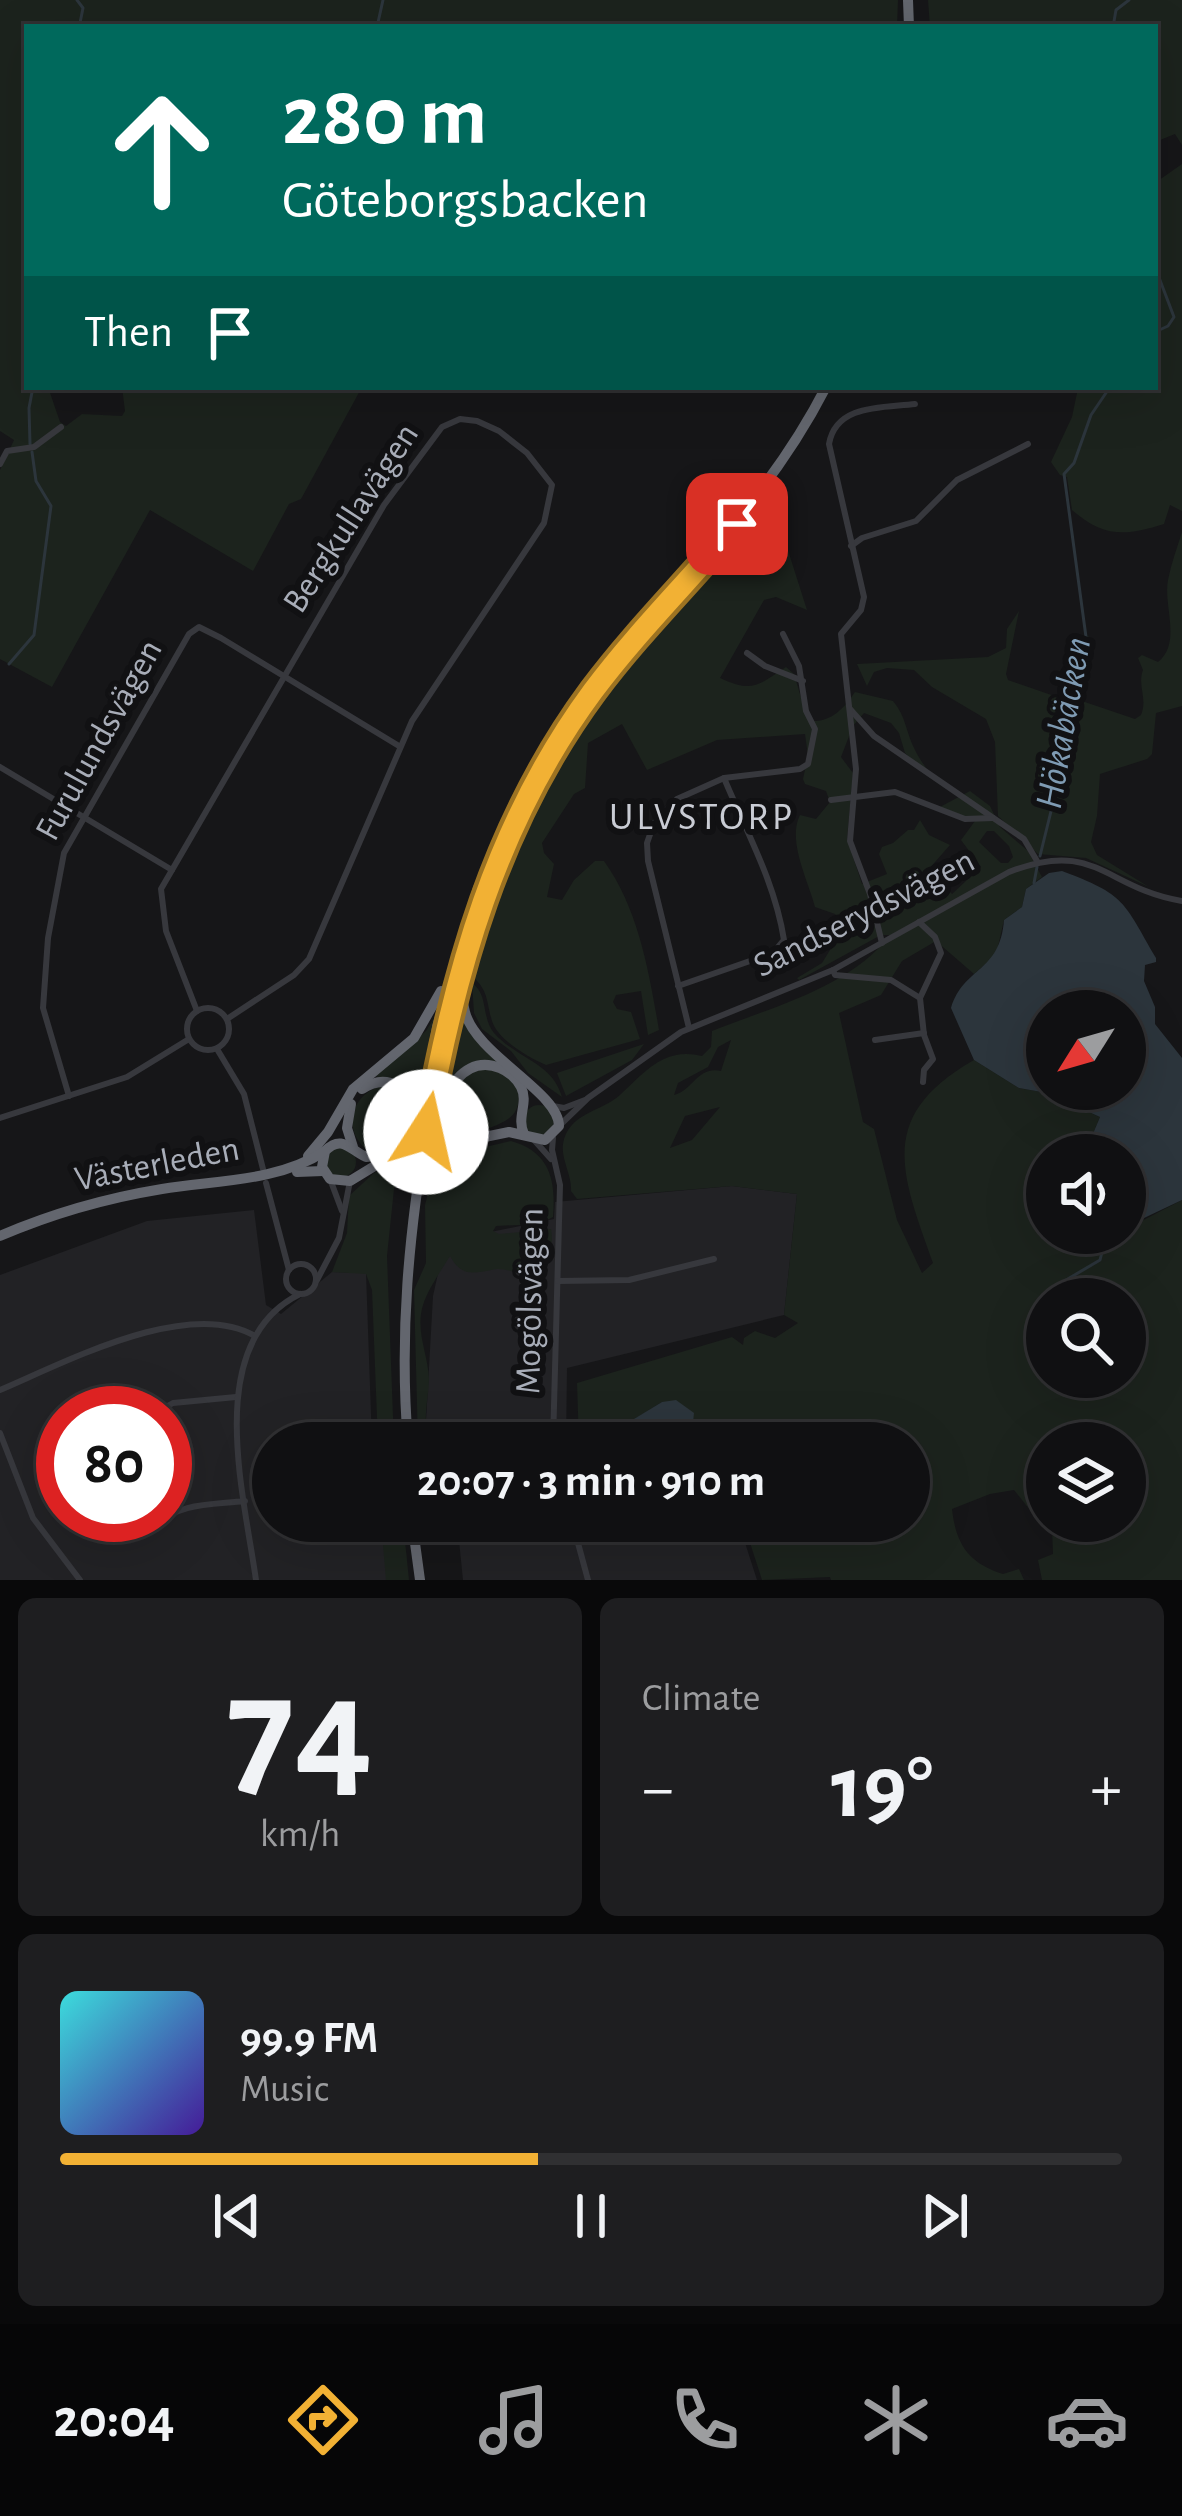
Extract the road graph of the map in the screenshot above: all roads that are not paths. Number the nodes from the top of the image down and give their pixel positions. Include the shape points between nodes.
1 (820, 390) edge
2 (820, 390) edge
3 (915, 404) dead end
4 (61, 427) dead end
5 (1028, 444) dead end
6 (0, 464) edge
7 (851, 546) junction
8 (783, 634) dead end
9 (747, 653) dead end
10 (283, 676) junction
11 (803, 681) junction
12 (848, 707) junction
13 (400, 746) junction
14 (0, 767) edge
15 (724, 778) junction
16 (854, 795) junction
17 (831, 800) dead end
18 (81, 818) junction
19 (993, 818) junction
20 (1037, 861) junction
21 (172, 870) junction
22 (1182, 901) edge
23 (920, 922) junction
24 (474, 926) junction
25 (882, 943) junction
26 (453, 968) junction
27 (832, 970) junction
28 (678, 986) junction
29 (920, 998) junction
30 (197, 1011) junction
31 (227, 1019) junction
32 (689, 1028) junction
33 (924, 1033) junction
34 (189, 1040) junction
35 (874, 1040) dead end
36 (217, 1048) junction
37 (923, 1082) dead end
38 (70, 1096) junction
39 (588, 1098) junction
40 (550, 1104) junction
41 (521, 1113) junction
42 (339, 1114) junction
43 (0, 1118) edge
44 (557, 1130) junction
45 (416, 1134) junction
46 (529, 1137) junction
47 (441, 1146) junction
48 (329, 1147) junction
49 (356, 1150) junction
50 (395, 1155) junction
51 (422, 1159) junction
52 (554, 1161) junction
53 (296, 1166) junction
54 (263, 1169) dead end
55 (327, 1175) junction
56 (353, 1178) junction
57 (266, 1183) dead end
58 (343, 1214) junction
59 (0, 1238) edge
60 (286, 1258) junction
61 (714, 1259) dead end
62 (304, 1264) junction
63 (322, 1265) junction
64 (289, 1270) junction
65 (317, 1280) junction
66 (558, 1281) junction
67 (287, 1285) junction
68 (300, 1294) junction
69 (283, 1302) junction
70 (255, 1336) junction
71 (0, 1390) edge
72 (236, 1397) junction
73 (192, 1400) edge
74 (405, 1422) edge
75 (406, 1422) edge
76 (555, 1422) edge
77 (0, 1433) edge
78 (245, 1501) junction
79 (192, 1507) edge
80 (417, 1542) edge
81 (578, 1542) edge
82 (80, 1580) edge
83 (256, 1580) edge
84 (422, 1580) edge
85 (588, 1580) edge

1 - 24 highway via 756,500 559,741 506,838
2 - 26 highway via 756,488 625,638 554,735 489,862
3 - 7 street via 852,413 832,429 829,451
4 - 6 street via 34,447 8,451
5 - 7 street via 957,480 916,521
7 - 12 street via 864,597 841,634
8 - 11 street
9 - 11 street
10 - 13 street
10 - 13 street, Bergkullavägen via 384,505 442,427 460,418 499,431 552,485 544,523
10 - 18 street, Furulundsvägen via 199,627 189,634
10 - 21 street, Bergkullavägen
11 - 15 street via 815,729 808,764
12 - 16 street
12 - 19 street via 874,736
13 - 31 street, Bergkullavägen via 309,959
14 - 18 street
15 - 28 street via 667,806 647,843
15 - 28 street via 763,863 784,940 773,953
16 - 17 street
16 - 19 street via 896,792 965,819
16 - 25 street via 850,841
18 - 21 street
18 - 38 street, Furulundsvägen via 56,882 43,1008
19 - 20 street via 1031,846
20 - 22 street via 1076,860
20 - 23 street, Sandserydsvägen
21 - 30 street, Bergkullavägen via 160,903
23 - 25 street, Sandserydsvägen
23 - 29 street via 941,953
24 - 40 highway via 463,992 468,1022
24 - 51 highway
25 - 27 street, Sandserydsvägen
26 - 42 highway via 414,1038 360,1082
26 - 45 highway
27 - 29 street via 891,980
27 - 32 street, Sandserydsvägen
28 - 32 street
29 - 33 street
30 - 31 street via 210,1007
30 - 34 street
31 - 36 street via 229,1036
32 - 39 street, Sandserydsvägen
33 - 35 street
33 - 37 street via 933,1059
34 - 36 street via 202,1050
34 - 38 street via 127,1077
36 - 54 street via 244,1094
38 - 43 street
39 - 40 street, Sandserydsvägen via 564,1108
39 - 44 street, Sandserydsvägen
40 - 41 highway via 536,1101
40 - 44 highway
41 - 46 highway
41 - 47 highway
41 - 51 highway via 524,1094 513,1076 495,1066 470,1068 450,1086
42 - 48 highway
42 - 53 highway
44 - 46 highway via 545,1140
44 - 52 street, Mogölsvägen
45 - 49 highway via 406,1094 376,1082 350,1106
45 - 74 highway via 400,1296
46 - 47 highway via 507,1132
46 - 52 street, Mogölsvägen
47 - 50 highway, bridge
48 - 49 highway
48 - 53 highway, Västerleden
48 - 55 highway
49 - 50 highway
49 - 56 highway
50 - 56 highway
51 - 75 highway via 405,1295
52 - 66 street, Mogölsvägen
53 - 59 highway, Västerleden via 131,1195
55 - 56 highway, Västerleden
55 - 58 street
55 - 59 highway, Västerleden via 310,1169 132,1198
56 - 58 street
57 - 60 street
58 - 63 street
60 - 62 street
60 - 64 street
61 - 66 street via 629,1280
62 - 63 street
62 - 64 street
62 - 65 street
63 - 65 street
64 - 67 street
65 - 68 street
66 - 76 street, Mogölsvägen
67 - 68 street
67 - 69 street
68 - 69 street
69 - 70 street
70 - 71 street via 224,1323 162,1329
70 - 72 street
72 - 73 street
72 - 78 street
77 - 82 street via 33,1518
78 - 79 street
78 - 83 street
80 - 84 highway
81 - 85 street

